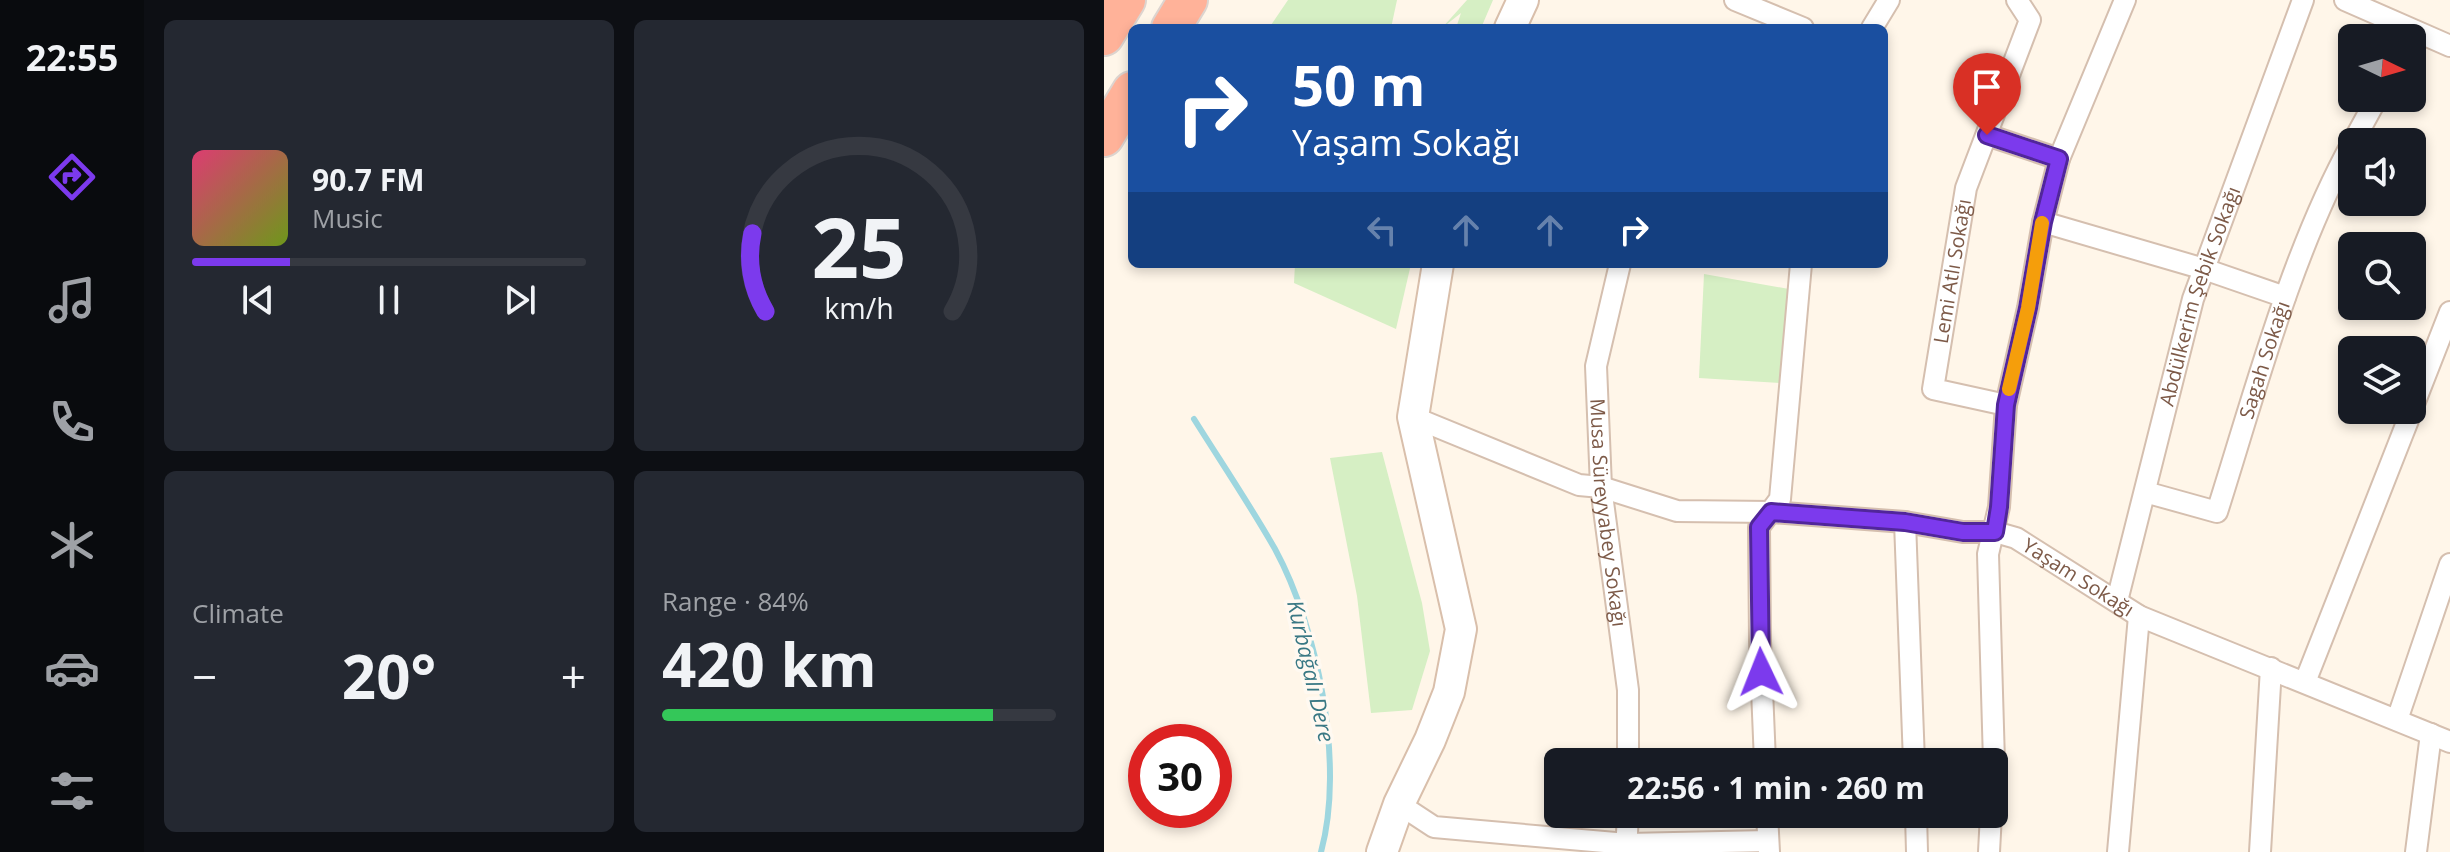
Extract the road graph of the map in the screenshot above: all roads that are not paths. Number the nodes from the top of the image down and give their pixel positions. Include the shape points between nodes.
1 (1126, 0) edge
2 (1188, 0) edge
3 (1523, 0) edge
4 (1735, 0) edge
5 (1889, 0) edge
6 (2017, 0) edge
7 (2125, 0) edge
8 (2303, 0) edge
9 (2345, 0) edge
10 (1173, 24) edge
11 (1512, 24) edge
12 (1793, 24) edge
13 (1874, 24) edge
14 (2391, 24) edge
15 (1104, 36) edge
16 (2426, 39) edge
17 (2450, 46) edge
18 (1128, 98) edge
19 (1987, 135) junction
20 (1104, 137) edge
21 (2059, 159) junction
22 (2338, 169) edge
23 (2043, 222) junction
24 (1437, 268) edge
25 (1619, 268) edge
26 (1801, 268) edge
27 (2204, 269) junction
28 (2285, 297) junction
29 (2450, 312) edge
30 (2446, 335) edge
31 (2426, 379) edge
32 (2006, 405) junction
33 (1413, 417) junction
34 (2406, 424) edge
35 (1601, 487) junction
36 (2145, 492) junction
37 (1771, 512) junction
38 (1905, 522) junction
39 (1995, 532) junction
40 (2450, 564) edge
41 (2117, 601) junction
42 (2139, 616) junction
43 (2271, 668) junction
44 (2305, 682) junction
45 (2397, 720) junction
46 (2440, 738) edge
47 (1628, 748) edge
48 (1765, 748) edge
49 (1913, 748) edge
50 (1994, 748) edge
51 (1399, 804) junction
52 (1628, 828) edge
53 (1916, 828) edge
54 (1990, 828) edge
55 (1768, 846) edge
56 (1627, 848) edge
57 (1382, 852) edge
58 (1917, 852) edge
59 (1989, 852) edge
60 (2118, 852) edge
61 (2260, 852) edge
62 (2416, 852) edge

1 - 15 highway
2 - 10 highway
3 - 11 street
4 - 12 street
5 - 13 street
6 - 19 street, Lemi Atlı Sokağı via 2030,20
7 - 21 street
8 - 27 street, Abdülkerim Şebik Sokağı
9 - 14 street
16 - 17 street
18 - 20 highway
19 - 21 street
19 - 32 street, Lemi Atlı Sokağı via 1964,195 1933,389
21 - 23 street
22 - 28 street, Sagah Sokağı
23 - 27 street
23 - 32 street
24 - 33 street
25 - 35 street, Musa Süreyyabey Sokağı via 1596,366
26 - 37 street via 1780,499
27 - 28 street
27 - 36 street, Abdülkerim Şebik Sokağı
28 - 36 street, Sagah Sokağı via 2217,512
29 - 30 street
30 - 31 street
32 - 39 street
33 - 35 street, Yaşam Sokağı via 1579,485
33 - 51 street via 1461,629 1449,692
34 - 44 street
35 - 37 street, Yaşam Sokağı via 1677,511
35 - 47 street, Musa Süreyyabey Sokağı via 1628,690
36 - 41 street, Abdülkerim Şebik Sokağı
37 - 38 street, Yaşam Sokağı
37 - 48 street via 1759,527 1758,545
38 - 39 street, Yaşam Sokağı
38 - 49 street
39 - 41 street, Yaşam Sokağı via 2016,538
39 - 50 street via 1988,554
40 - 45 street
41 - 42 street, Yaşam Sokağı
42 - 43 street, Yaşam Sokağı
42 - 60 street
43 - 44 street, Yaşam Sokağı
43 - 61 street
44 - 45 street, Yaşam Sokağı
45 - 46 street, Yaşam Sokağı
46 - 62 street
51 - 56 street via 1434,827
51 - 57 street
52 - 56 street
53 - 58 street
54 - 59 street
55 - 56 street

